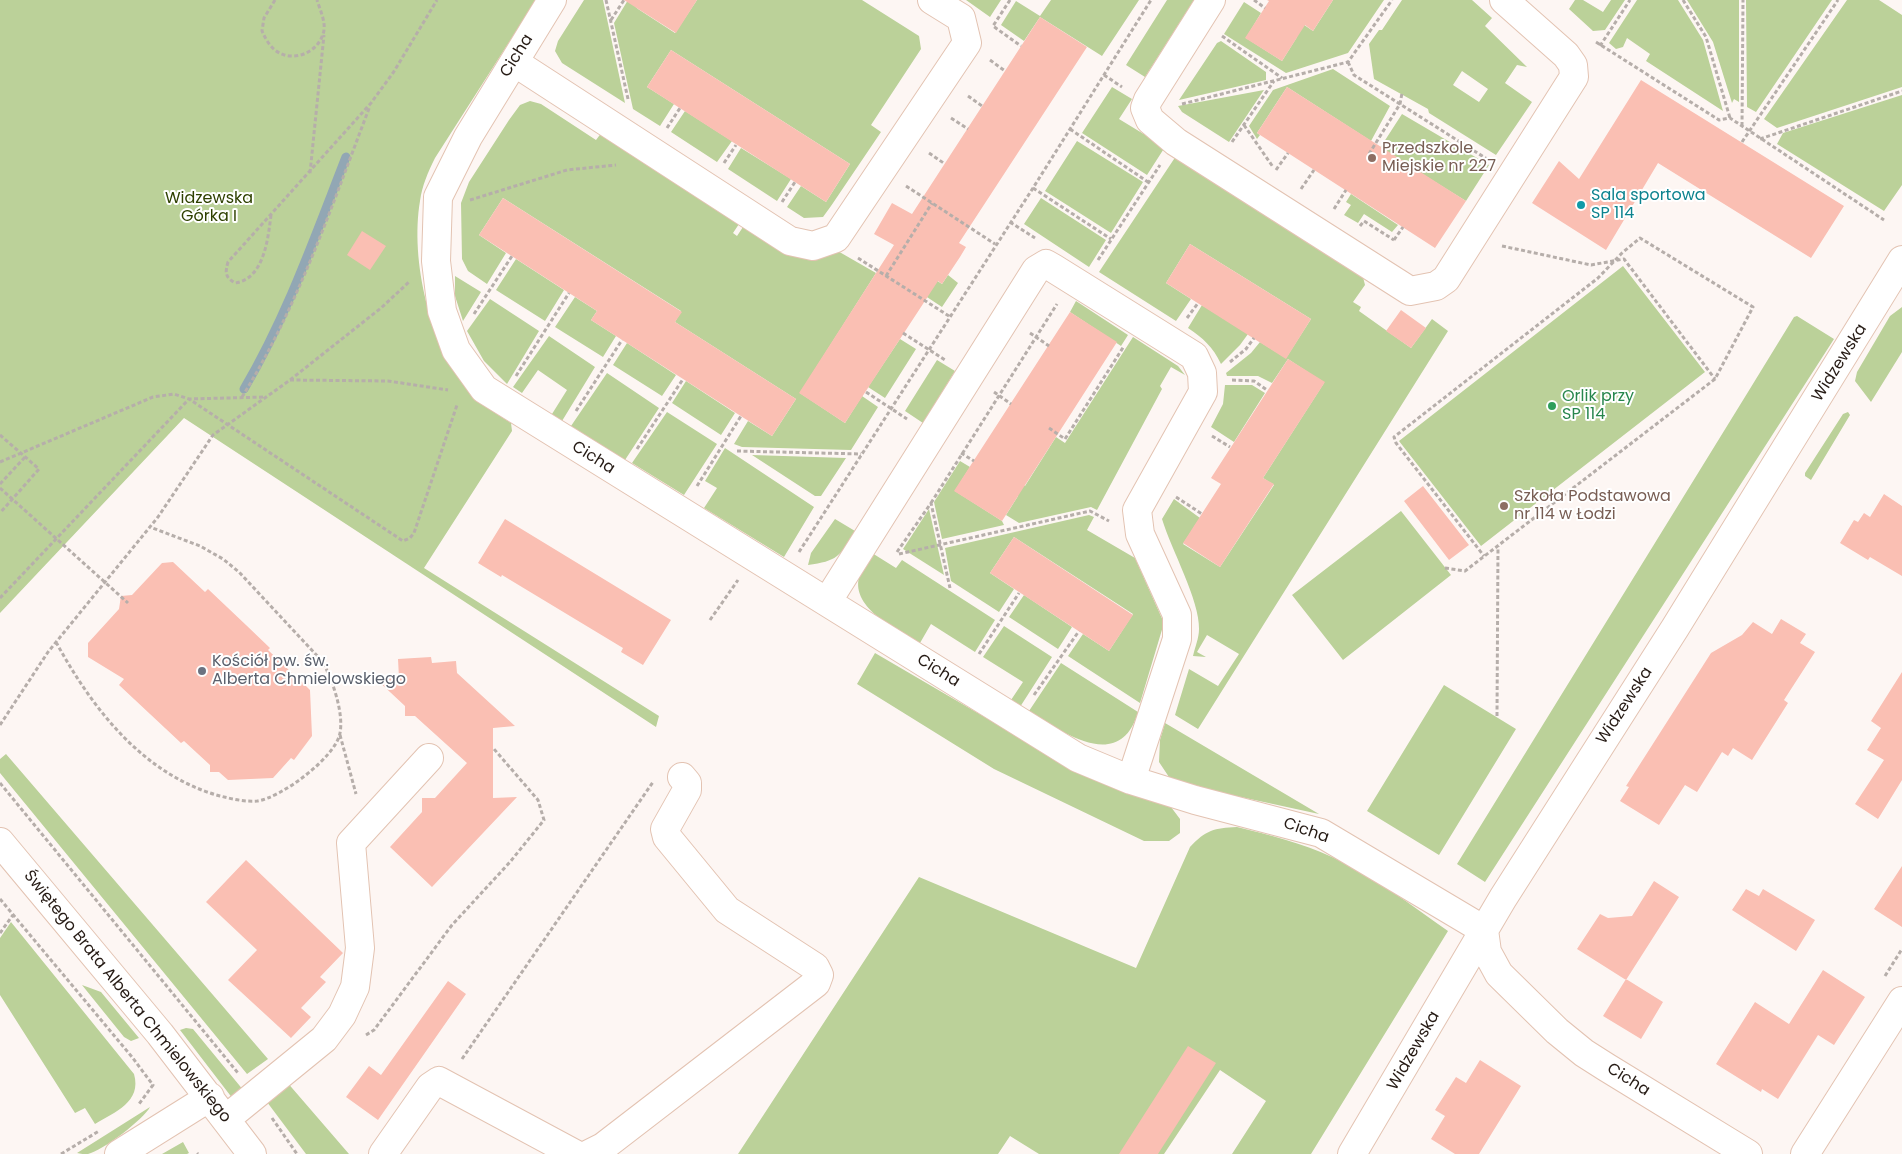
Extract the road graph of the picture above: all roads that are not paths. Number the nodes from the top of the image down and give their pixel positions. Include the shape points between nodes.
1 (552, 0) edge
2 (932, 0) edge
3 (1211, 0) edge
4 (1504, 0) edge
5 (514, 62) junction
6 (1902, 260) edge
7 (827, 602) junction
8 (429, 758) dead end
9 (682, 777) dead end
10 (1131, 780) junction
11 (0, 842) edge
12 (1484, 930) junction
13 (1902, 1001) edge
14 (210, 1097) junction
15 (226, 1118) junction
16 (119, 1154) edge
17 (252, 1154) edge
18 (383, 1154) edge
19 (575, 1154) edge
20 (589, 1154) edge
21 (1352, 1154) edge
22 (1748, 1154) edge
23 (1805, 1154) edge

1 - 5 street, Cicha
2 - 5 street via 961,18 967,43 836,238 812,246 790,241 663,147
3 - 4 street via 1145,108 1150,120 1217,168 1410,291 1436,286 1446,279 1574,77 1573,65 1566,55
5 - 7 street, Cicha via 468,137 438,197 436,264 442,311 456,350 484,389
6 - 12 street, Widzewska
7 - 10 street, Cicha via 1078,758
7 - 10 street via 1036,270 1046,264 1194,356 1202,373 1203,392 1137,510 1140,534 1176,615 1178,628
8 - 15 street via 351,843 360,948 355,987 348,1001 324,1039
9 - 20 street via 687,783 687,790 665,829 667,837 727,910 815,967 819,975 816,983 603,1148
10 - 12 street, Cicha via 1321,833
11 - 14 street, Świętego Brata Alberta Chmielowskiego
12 - 21 street, Widzewska
12 - 22 street, Cicha via 1487,952 1496,969 1557,1031 1591,1058
13 - 23 street
14 - 15 street, Świętego Brata Alberta Chmielowskiego
14 - 16 street
15 - 17 street, Świętego Brata Alberta Chmielowskiego
18 - 19 street via 430,1087 439,1082

